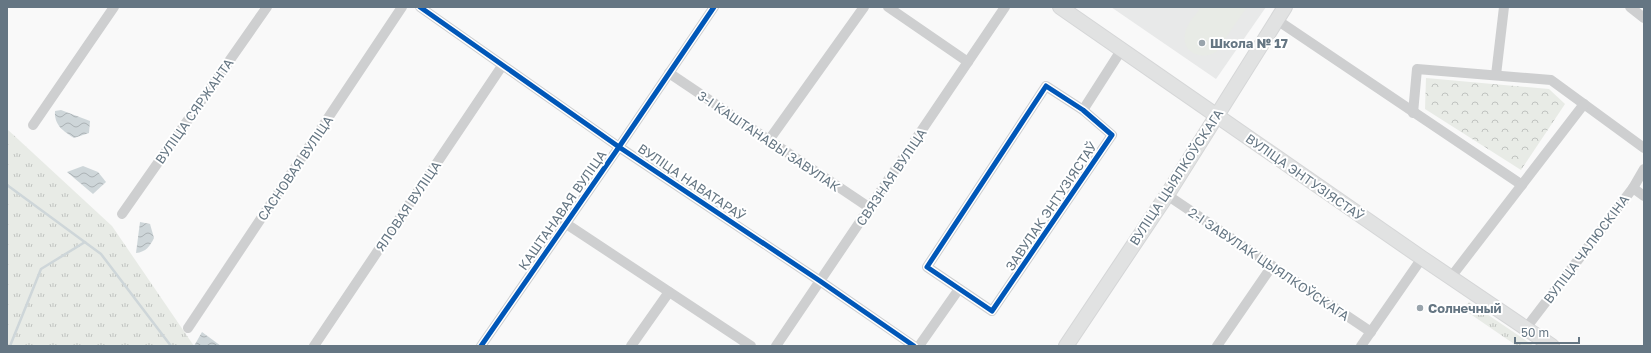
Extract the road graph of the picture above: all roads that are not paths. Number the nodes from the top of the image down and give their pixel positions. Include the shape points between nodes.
1 (114, 7) edge
2 (267, 7) edge
3 (402, 7) edge
4 (420, 7) edge
5 (714, 7) edge
6 (864, 7) edge
7 (888, 7) edge
8 (1005, 7) edge
9 (1060, 7) edge
10 (1285, 7) edge
11 (1504, 7) edge
12 (1630, 7) edge
13 (1644, 18) edge
14 (1277, 20) junction
15 (1122, 49) junction
16 (968, 62) junction
17 (502, 66) junction
18 (669, 73) junction
19 (1496, 75) junction
20 (1584, 104) junction
21 (1083, 110) junction
22 (1413, 113) junction
23 (1216, 116) junction
24 (33, 125) dead end
25 (769, 140) junction
26 (619, 147) junction
27 (1644, 148) edge
28 (1644, 169) edge
29 (1522, 185) junction
30 (1633, 188) junction
31 (1167, 195) junction
32 (1644, 196) edge
33 (870, 208) junction
34 (122, 214) dead end
35 (565, 223) junction
36 (1422, 258) junction
37 (1272, 266) junction
38 (1451, 277) junction
39 (820, 281) junction
40 (959, 289) junction
41 (669, 292) junction
42 (188, 328) dead end
43 (1526, 328) junction
44 (1371, 332) junction
45 (1069, 345) edge
46 (314, 346) edge
47 (481, 346) edge
48 (631, 346) edge
49 (751, 346) edge
50 (776, 346) edge
51 (914, 346) edge
52 (919, 346) edge
53 (1217, 346) edge
54 (1361, 346) edge
55 (1552, 346) edge

1 - 24 street
2 - 34 street, ВУЛІЦА СЯРЖАНТА
3 - 42 street, САСНОВАЯ ВУЛІЦА
4 - 17 street, ВУЛІЦА НАВАТАРАЎ
5 - 18 street, КАШТАНАВАЯ ВУЛІЦА
6 - 25 street
7 - 16 street
8 - 16 street, СВЯЗНАЯ ВУЛІЦА
9 - 15 main road, ВУЛІЦА ЭНТУЗІЯСТАЎ
10 - 14 main road, ВУЛІЦА ЦЫЯЛКОЎСКАГА
11 - 19 street
12 - 13 street
14 - 22 street
14 - 23 main road, ВУЛІЦА ЦЫЯЛКОЎСКАГА
15 - 21 street
15 - 23 main road, ВУЛІЦА ЭНТУЗІЯСТАЎ
16 - 33 street, СВЯЗНАЯ ВУЛІЦА
17 - 26 street, ВУЛІЦА НАВАТАРАЎ
17 - 46 street, ЯЛОВАЯ ВУЛІЦА
18 - 25 street, 3-І КАШТАНАВЫ ЗАВУЛАК
18 - 26 street, КАШТАНАВАЯ ВУЛІЦА
19 - 20 street via 1551,80
19 - 22 street via 1417,69
20 - 27 street
20 - 29 street
21 - 40 street, ЗАВУЛАК ЭНТУЗІЯСТАЎ via 1112,135 992,311
21 - 40 street, ЗАВУЛАК ЭНТУЗІЯСТАЎ via 1046,86 927,267
22 - 29 street
23 - 31 main road, ВУЛІЦА ЦЫЯЛКОЎСКАГА
23 - 36 main road, ВУЛІЦА ЭНТУЗІЯСТАЎ
25 - 33 street, 3-І КАШТАНАВЫ ЗАВУЛАК
26 - 35 street, КАШТАНАВАЯ ВУЛІЦА
26 - 39 street, ВУЛІЦА НАВАТАРАЎ
28 - 30 street, ВУЛІЦА ЧАЛЮСКІНА
29 - 38 street
30 - 32 street
30 - 43 street, ВУЛІЦА ЧАЛЮСКІНА
31 - 37 street, 2-І ЗАВУЛАК ЦЫЯЛКОЎСКАГА
31 - 45 main road, ВУЛІЦА ЦЫЯЛКОЎСКАГА
33 - 39 street, СВЯЗНАЯ ВУЛІЦА
35 - 41 street
35 - 47 street, КАШТАНАВАЯ ВУЛІЦА
36 - 38 main road, ВУЛІЦА ЭНТУЗІЯСТАЎ
36 - 44 street
37 - 44 street, 2-І ЗАВУЛАК ЦЫЯЛКОЎСКАГА
37 - 53 street
38 - 43 main road, ВУЛІЦА ЭНТУЗІЯСТАЎ
39 - 50 street, СВЯЗНАЯ ВУЛІЦА
39 - 51 street, ВУЛІЦА НАВАТАРАЎ
40 - 52 street
41 - 48 street
41 - 49 street
43 - 55 main road, ВУЛІЦА ЭНТУЗІЯСТАЎ
44 - 54 street

